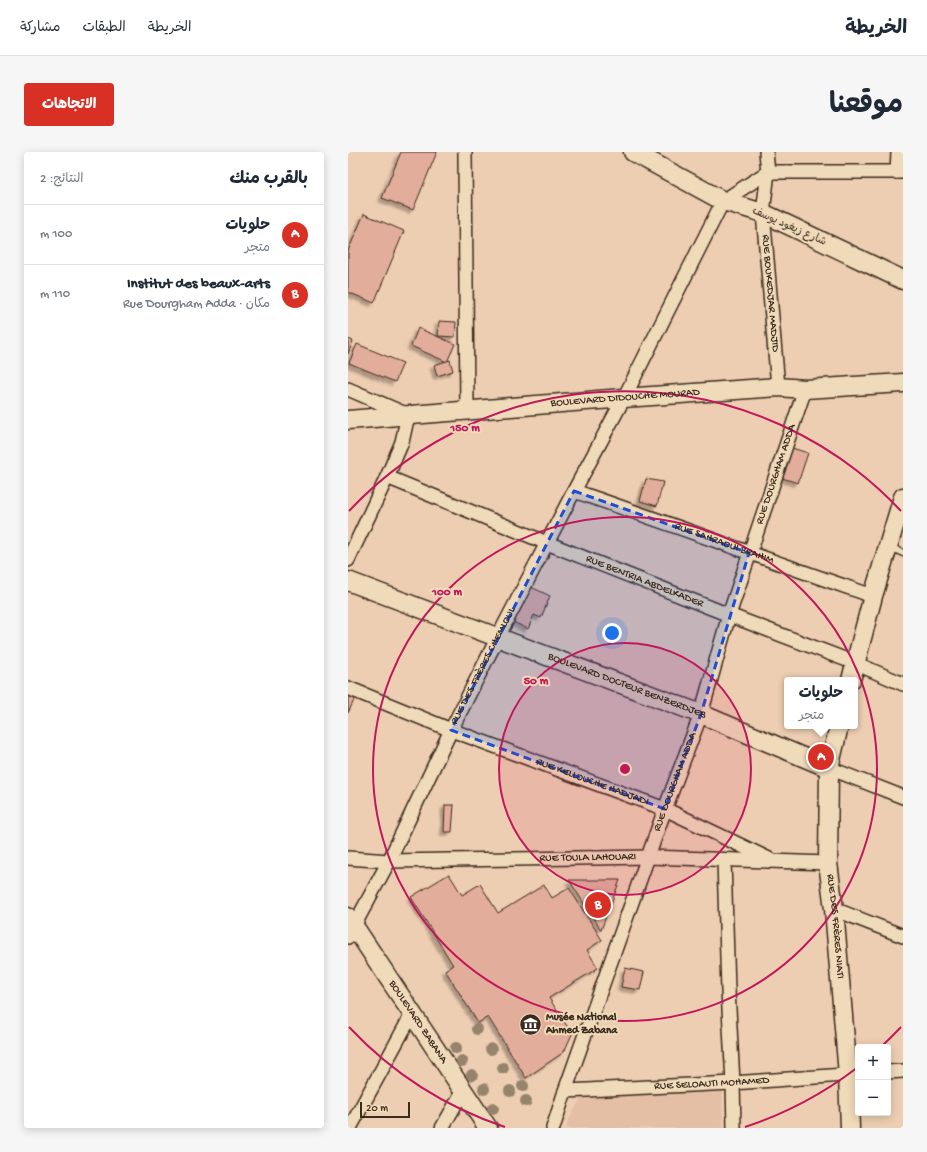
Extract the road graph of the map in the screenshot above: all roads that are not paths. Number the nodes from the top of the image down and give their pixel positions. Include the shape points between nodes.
1 (465, 152) edge
2 (633, 152) edge
3 (766, 152) edge
4 (898, 152) edge
5 (768, 172) junction
6 (900, 172) edge
7 (723, 200) junction
8 (763, 213) junction
9 (903, 280) edge
10 (903, 383) edge
11 (778, 387) junction
12 (806, 388) junction
13 (348, 389) edge
14 (624, 398) junction
15 (467, 410) junction
16 (408, 415) junction
17 (348, 420) edge
18 (387, 477) junction
19 (574, 491) junction
20 (903, 498) edge
21 (547, 543) junction
22 (896, 549) edge
23 (749, 553) junction
24 (348, 560) edge
25 (348, 581) edge
26 (873, 596) junction
27 (729, 616) junction
28 (498, 637) junction
29 (855, 663) junction
30 (852, 677) edge
31 (903, 684) edge
32 (348, 688) edge
33 (701, 714) junction
34 (838, 729) edge
35 (451, 730) junction
36 (829, 768) junction
37 (903, 797) edge
38 (665, 809) junction
39 (649, 857) junction
40 (348, 858) edge
41 (724, 860) junction
42 (389, 861) junction
43 (775, 861) junction
44 (828, 863) junction
45 (834, 909) junction
46 (350, 926) edge
47 (903, 936) edge
48 (412, 1014) junction
49 (903, 1071) edge
50 (891, 1072) edge
51 (853, 1075) edge
52 (733, 1083) junction
53 (565, 1090) junction
54 (463, 1091) junction
55 (350, 1128) edge
56 (442, 1128) edge
57 (488, 1128) edge
58 (553, 1128) edge
59 (734, 1128) edge
60 (850, 1128) edge

1 - 15 street
2 - 7 main road, شارع زيغود يوسف
3 - 5 street, RUE BOUKEDJAR MADJID
4 - 6 street
5 - 6 street
5 - 7 street
5 - 8 street, RUE BOUKEDJAR MADJID
7 - 8 main road, شارع زيغود يوسف
7 - 14 street, RUE DES FRÈRES CHEMLOUL
8 - 9 main road, شارع زيغود يوسف
8 - 11 street, RUE BOUKEDJAR MADJID
10 - 12 main road, BOULEVARD DIDOUCHE MOURAD
11 - 12 main road, BOULEVARD DIDOUCHE MOURAD
11 - 14 main road, BOULEVARD DIDOUCHE MOURAD
12 - 23 street, RUE DOURGHAM ADDA
13 - 16 street
14 - 15 main road, BOULEVARD DIDOUCHE MOURAD
14 - 19 street, RUE DES FRÈRES CHEMLOUL
15 - 16 main road, BOULEVARD DIDOUCHE MOURAD
16 - 17 main road, BOULEVARD DIDOUCHE MOURAD
16 - 18 street via 402,442
18 - 21 street, RUE BENTRIA ABDELKADER
18 - 24 street
19 - 21 street, RUE DES FRÈRES CHEMLOUL
19 - 23 street, RUE SAHRAOUI BRAHIM
20 - 22 main road
21 - 27 street, RUE BENTRIA ABDELKADER
21 - 28 street, RUE DES FRÈRES CHEMLOUL
22 - 26 main road
23 - 26 street, RUE SAHRAOUI BRAHIM
23 - 27 street, RUE DOURGHAM ADDA
25 - 28 main road, BOULEVARD DOCTEUR BENZERDJEB
26 - 29 main road
27 - 29 street, RUE BENTRIA ABDELKADER
27 - 33 street, RUE DOURGHAM ADDA
28 - 33 main road, BOULEVARD DOCTEUR BENZERDJEB
28 - 35 street, RUE DES FRÈRES CHEMLOUL
29 - 30 main road
29 - 31 street, RUE BENTRIA ABDELKADER
32 - 35 street, RUE KELLOUCHE HADJADI
33 - 36 main road, BOULEVARD DOCTEUR BENZERDJEB
33 - 38 street, RUE DOURGHAM ADDA
34 - 36 main road, RUE DES FRÈRES NIATI
35 - 38 street, RUE KELLOUCHE HADJADI
35 - 42 street, RUE DES FRÈRES CHEMLOUL
36 - 37 street, BOULEVARD DOCTEUR BENZERDJEB
36 - 44 main road, RUE DES FRÈRES NIATI
38 - 39 street, RUE DOURGHAM ADDA
38 - 43 street, RUE KELLOUCHE HADJADI
39 - 41 street, RUE TOULA LAHOUARI
39 - 42 street, RUE TOULA LAHOUARI
39 - 53 street, RUE DOURGHAM ADDA
40 - 42 street, RUE TOULA LAHOUARI
41 - 43 street, RUE TOULA LAHOUARI
41 - 52 street
42 - 46 street, RUE DES FRÈRES CHEMLOUL
43 - 44 street, RUE TOULA LAHOUARI
44 - 45 main road, RUE DES FRÈRES NIATI
45 - 47 street
45 - 51 main road, RUE DES FRÈRES NIATI
46 - 48 main road, BOULEVARD ZABANA
48 - 54 main road, BOULEVARD ZABANA
48 - 55 street
49 - 50 street
51 - 52 street, RUE SELOAUTI MOHAMED
51 - 60 main road, RUE DES FRÈRES NIATI
52 - 53 street, RUE SELOAUTI MOHAMED
52 - 59 street
53 - 58 street, RUE DOURGHAM ADDA
54 - 56 street
54 - 57 main road, BOULEVARD ZABANA

